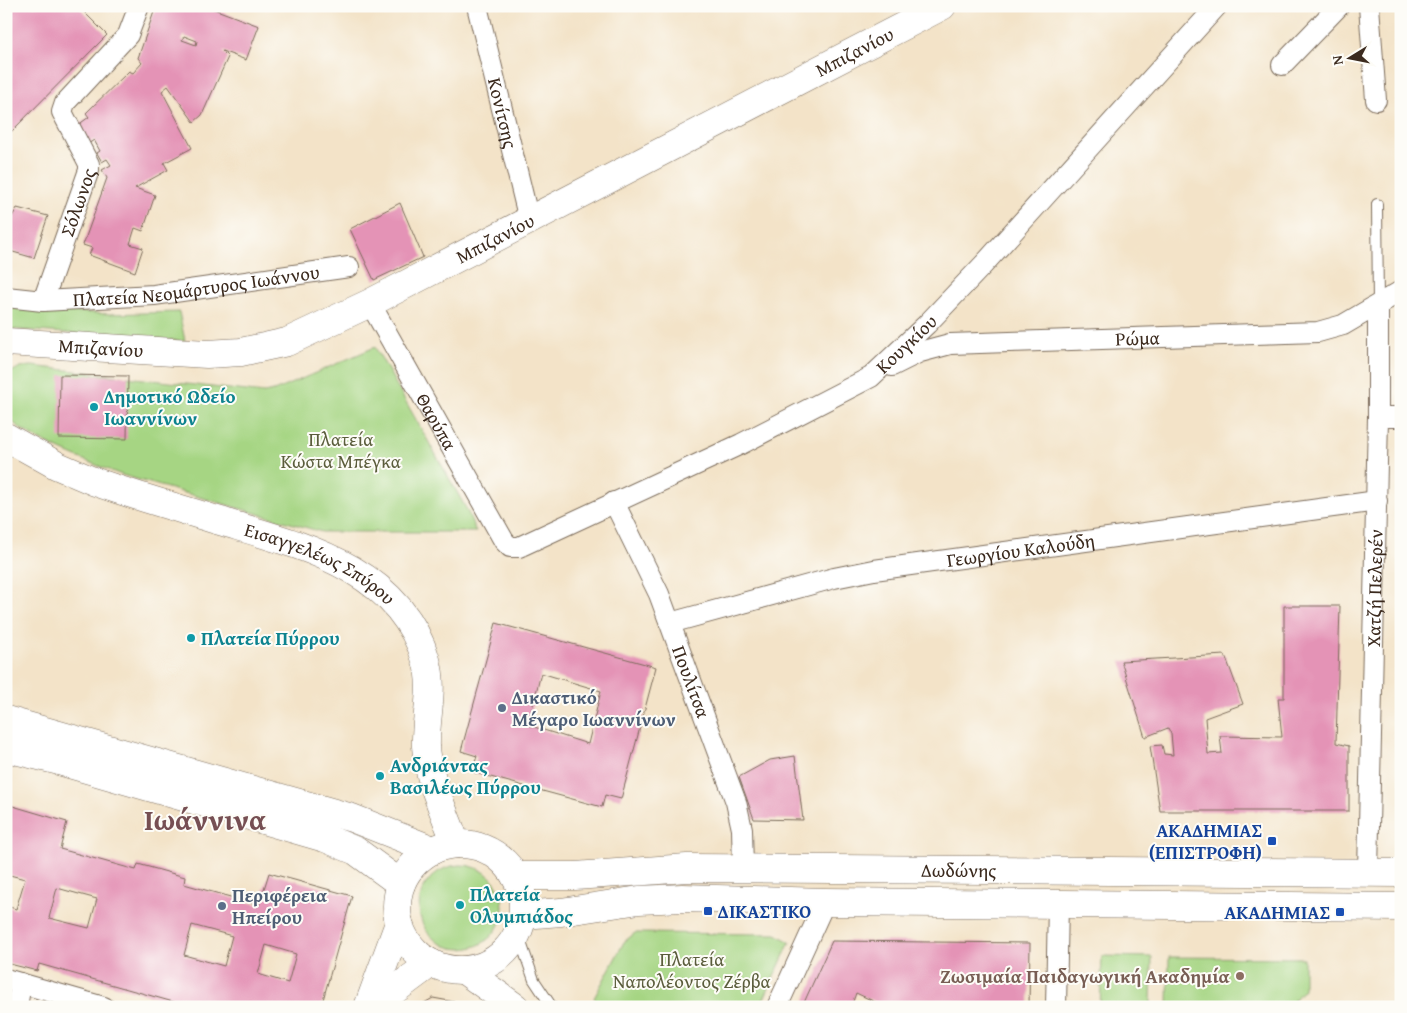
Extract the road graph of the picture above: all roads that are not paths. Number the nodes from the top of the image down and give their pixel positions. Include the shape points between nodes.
1 (139, 6) edge
2 (477, 6) edge
3 (942, 6) edge
4 (1217, 6) edge
5 (1339, 6) edge
6 (1369, 6) edge
7 (1282, 65) dead end
8 (1376, 100) dead end
9 (1377, 204) dead end
10 (529, 220) junction
11 (349, 266) dead end
12 (1401, 291) edge
13 (6, 297) edge
14 (43, 301) junction
15 (370, 303) junction
16 (1378, 305) junction
17 (10, 344) edge
18 (870, 378) junction
19 (1378, 417) junction
20 (1401, 417) edge
21 (9, 436) edge
22 (1377, 501) junction
23 (614, 502) junction
24 (504, 541) joint
25 (670, 623) junction
26 (6, 720) edge
27 (6, 748) edge
28 (444, 847) junction
29 (743, 868) junction
30 (1368, 872) junction
31 (1401, 873) edge
32 (515, 876) junction
33 (401, 884) junction
34 (825, 902) junction
35 (1058, 903) junction
36 (1401, 907) edge
37 (399, 923) junction
38 (520, 924) junction
39 (431, 963) junction
40 (465, 970) junction
41 (13, 981) edge
42 (17, 1007) edge
43 (104, 1007) edge
44 (370, 1007) edge
45 (516, 1007) edge
46 (552, 1007) edge
47 (777, 1007) edge
48 (1056, 1007) edge

1 - 14 street, Σόλωνος via 128,35 65,103 62,112 89,164 89,170
2 - 10 street, Κονίτσης
3 - 10 main road, Μπιζανίου
4 - 18 street, Κουγκίου via 984,264
5 - 7 street
6 - 8 street
9 - 16 lane
10 - 15 main road, Μπιζανίου
11 - 14 street, Πλατεία Νεομάρτυρος Ιωάννου via 154,295
12 - 16 street, Ρώμα
13 - 14 street
15 - 17 main road, Μπιζανίου via 287,342 240,352 207,354
15 - 24 street, Θαρύπα
16 - 18 street, Ρώμα via 1332,329 1301,334 943,344
16 - 19 street, Χατζή Πελερέν
18 - 23 street, Κουγκίου via 741,444
19 - 20 street
19 - 22 street, Χατζή Πελερέν
21 - 28 main road, Εισαγγελέως Σπύρου via 58,466 93,481 318,552 358,572 379,588 407,620 427,661 430,688 427,758
22 - 25 street, Γεωργίου Καλούδη via 874,570
22 - 30 street, Χατζή Πελερέν
23 - 24 street, Κουγκίου via 519,547 510,547
23 - 25 street, Πουλίτσα
25 - 29 street, Πουλίτσα via 736,802 742,829
26 - 28 main road
27 - 33 main road via 325,838 356,851
28 - 32 main road via 476,846 495,854
28 - 33 main road via 416,861
29 - 30 main road, Δωδώνης
29 - 32 main road, Δωδώνης
30 - 31 main road, Δωδώνης
32 - 38 main road via 522,895
33 - 37 main road via 397,905
34 - 35 main road, Δωδώνης
34 - 38 main road, Δωδώνης via 647,899
34 - 47 street
35 - 36 main road, Δωδώνης
35 - 48 street
37 - 39 main road via 411,947
37 - 44 main road
38 - 40 main road via 511,945 491,963
38 - 46 lane via 531,973
39 - 40 main road via 448,970
39 - 44 main road
40 - 45 main road
41 - 42 street
41 - 43 street

